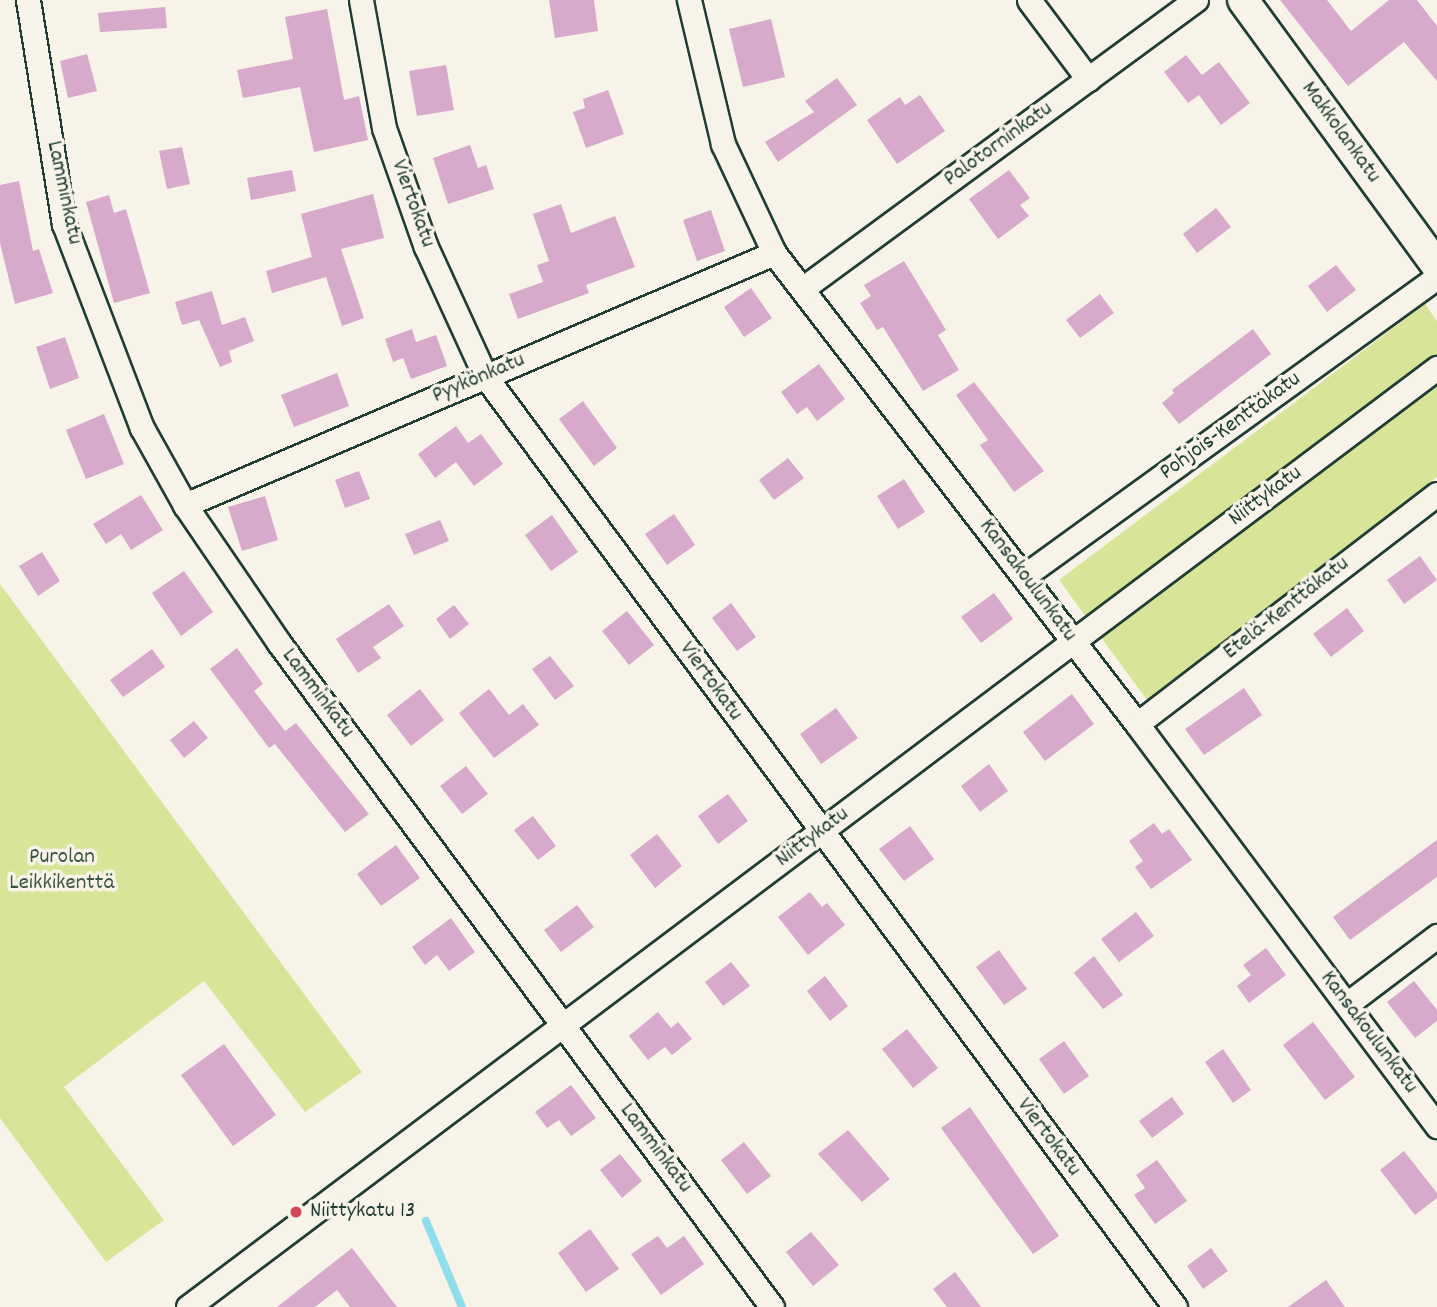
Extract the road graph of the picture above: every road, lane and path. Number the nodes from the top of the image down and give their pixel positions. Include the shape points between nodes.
1 (28, 0) edge
2 (361, 0) edge
3 (689, 0) edge
4 (1030, 0) edge
5 (1196, 0) edge
6 (1243, 0) edge
7 (1088, 79) junction
8 (774, 253) junction
9 (1437, 266) edge
10 (1437, 277) edge
11 (802, 289) junction
12 (1437, 368) edge
13 (485, 376) junction
14 (1437, 494) edge
15 (186, 505) junction
16 (1024, 576) junction
17 (1073, 642) junction
18 (1137, 724) junction
19 (821, 833) junction
20 (1437, 936) edge
21 (1347, 1004) junction
22 (564, 1026) junction
23 (1437, 1125) edge
24 (188, 1307) edge
25 (772, 1307) edge
26 (1175, 1307) edge

1 - 15 street, Lamminkatu via 64,224 142,428
2 - 13 street, Viertokatu via 384,128 426,247
3 - 8 street, Kansakoulunkatu via 723,144
4 - 7 street
5 - 7 street, Palotorninkatu
6 - 9 street, Makkolankatu
7 - 11 street, Palotorninkatu
8 - 11 street, Kansakoulunkatu
8 - 13 street, Pyykönkatu
10 - 16 street, Pohjois-Kenttäkatu
11 - 16 street, Kansakoulunkatu
12 - 17 street, Niittykatu
13 - 15 street, Pyykönkatu
13 - 19 street, Viertokatu
14 - 18 street, Etelä-Kenttäkatu
15 - 22 street, Lamminkatu via 279,643
16 - 17 street, Kansakoulunkatu
17 - 18 street, Kansakoulunkatu
17 - 19 street, Niittykatu
18 - 21 street, Kansakoulunkatu
19 - 22 street, Niittykatu
19 - 26 street, Viertokatu
20 - 21 street
21 - 23 street, Kansakoulunkatu
22 - 24 street, Niittykatu
22 - 25 street, Lamminkatu

